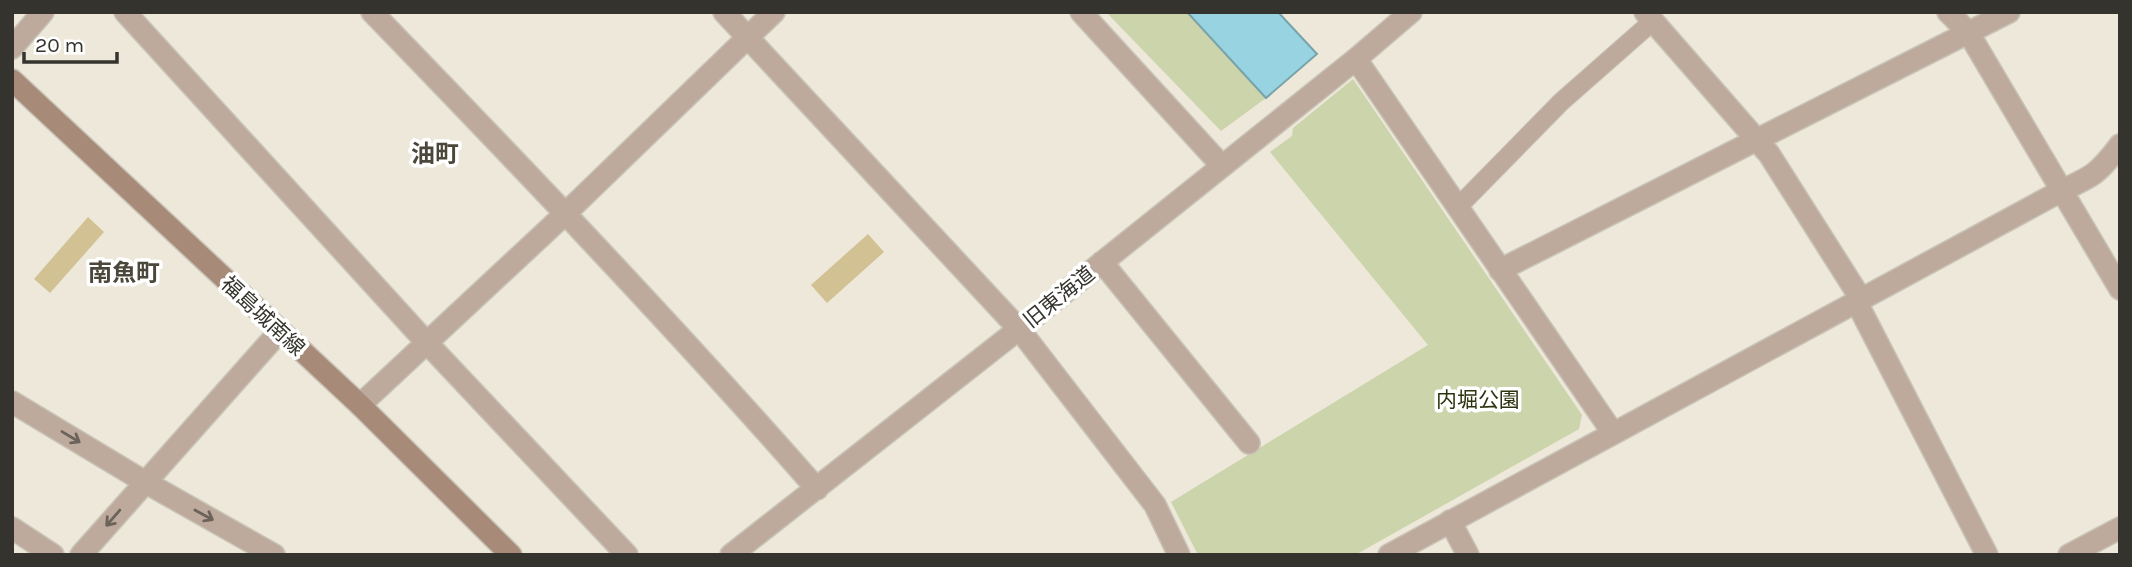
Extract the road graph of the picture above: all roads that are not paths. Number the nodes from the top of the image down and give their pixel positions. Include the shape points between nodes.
1 (43, 12) edge
2 (125, 12) edge
3 (372, 12) edge
4 (723, 12) edge
5 (774, 12) edge
6 (1081, 12) edge
7 (1412, 12) edge
8 (1948, 12) edge
9 (2009, 12) edge
10 (1649, 17) edge
11 (1968, 32) junction
12 (747, 38) junction
13 (12, 48) edge
14 (1356, 59) junction
15 (12, 80) edge
16 (1757, 142) junction
17 (2120, 145) edge
18 (1222, 166) junction
19 (2061, 191) junction
20 (1458, 207) junction
21 (566, 213) junction
22 (1102, 262) junction
23 (1500, 270) junction
24 (2120, 289) edge
25 (1858, 300) junction
26 (1019, 329) junction
27 (279, 332) junction
28 (427, 343) junction
29 (12, 402) edge
30 (360, 405) junction
31 (1613, 433) junction
32 (1250, 443) dead end
33 (145, 482) junction
34 (817, 489) junction
35 (1450, 521) junction
36 (12, 528) edge
37 (2120, 528) edge
38 (53, 555) edge
39 (81, 555) edge
40 (274, 555) edge
41 (511, 555) edge
42 (627, 555) edge
43 (731, 555) edge
44 (1179, 555) edge
45 (1389, 555) edge
46 (1468, 555) edge
47 (1987, 555) edge
48 (2069, 555) edge

1 - 13 street
2 - 28 street
3 - 21 street
4 - 12 street
5 - 12 street
6 - 18 street
7 - 14 street, 旧東海道
8 - 11 street
9 - 11 street
10 - 16 street
10 - 20 lane
11 - 16 street
11 - 19 street
12 - 21 street
12 - 26 street
14 - 18 street, 旧東海道
14 - 20 street
15 - 27 main road, 福島城南線
16 - 23 street
16 - 25 street via 1769,154
17 - 19 street via 2093,176
18 - 22 street, 旧東海道
19 - 24 street
19 - 25 street
20 - 23 street
21 - 28 street
21 - 34 street
22 - 26 street, 旧東海道
22 - 32 street
23 - 31 street
25 - 31 street
25 - 47 street
26 - 34 street, 旧東海道
26 - 44 street via 1155,505
27 - 30 main road, 福島城南線
27 - 33 street
28 - 30 street
28 - 42 street
29 -> 33 street
30 - 41 main road, 福島城南線
31 - 35 street
33 -> 39 street
33 -> 40 street
34 - 43 street, 旧東海道
35 - 45 street
35 - 46 street
36 - 38 street
37 - 48 street

